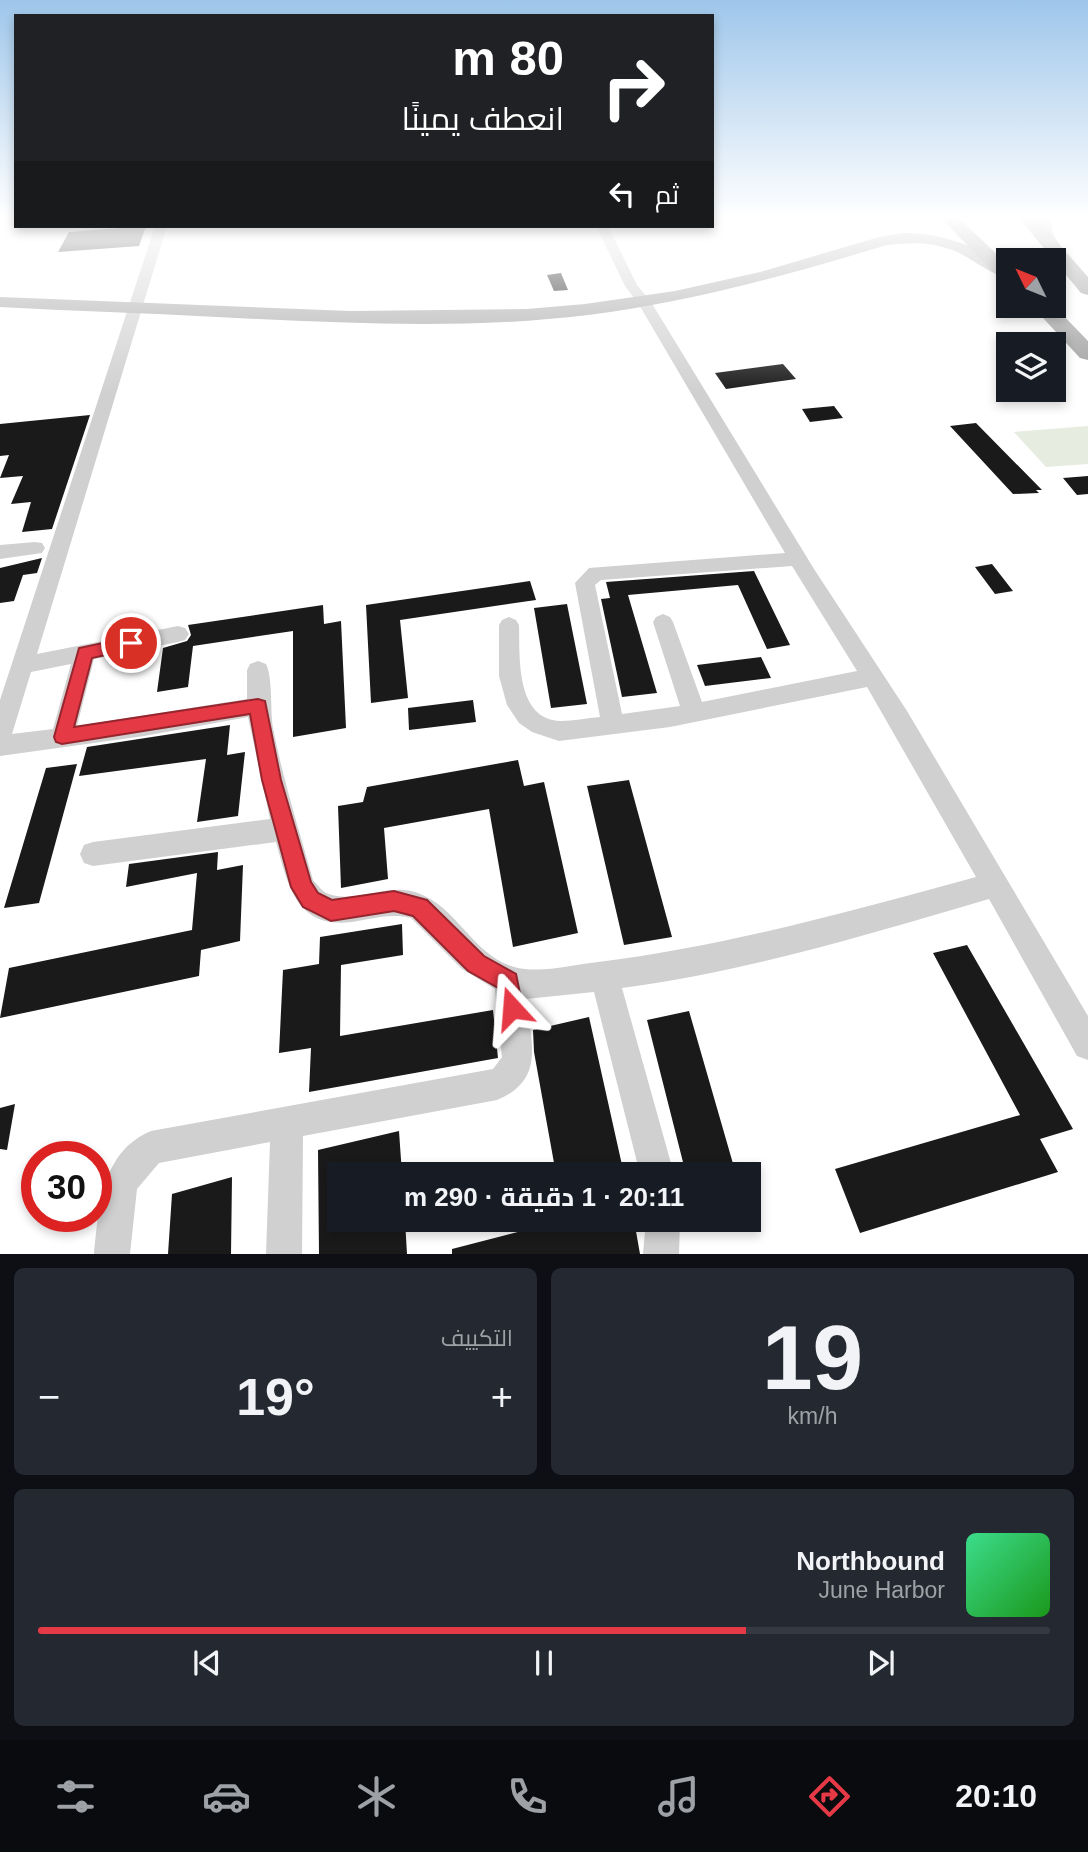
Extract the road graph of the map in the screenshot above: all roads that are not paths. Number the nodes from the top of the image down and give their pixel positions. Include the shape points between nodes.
1 (144, 277) edge
2 (626, 277) edge
3 (738, 277) edge
4 (762, 277) edge
5 (0, 295) edge
6 (641, 299) junction
7 (0, 302) edge
8 (136, 304) junction
9 (1054, 318) edge
10 (1088, 353) edge
11 (47, 547) junction
12 (0, 552) edge
13 (798, 559) junction
14 (663, 622) dead end
15 (509, 625) dead end
16 (178, 634) dead end
17 (85, 653) junction
18 (22, 665) junction
19 (258, 670) dead end
20 (872, 677) junction
21 (258, 706) junction
22 (694, 713) junction
23 (613, 726) junction
24 (0, 736) edge
25 (62, 737) junction
26 (0, 746) edge
27 (286, 829) junction
28 (93, 854) dead end
29 (993, 885) junction
30 (605, 978) junction
31 (509, 982) junction
32 (1088, 1045) edge
33 (288, 1123) junction
34 (654, 1162) edge
35 (662, 1232) edge
36 (112, 1254) edge
37 (284, 1254) edge
38 (661, 1254) edge

1 - 8 street
2 - 6 street
3 - 6 main road
4 - 6 main road
5 - 8 main road
6 - 8 main road via 558,312 414,318 315,317
6 - 13 street
7 - 8 main road
8 - 11 street
9 - 10 highway
11 - 12 street
11 - 18 street
13 - 20 street
13 - 23 street via 589,576 585,583 588,606
14 - 22 street
15 - 23 street via 514,700 526,717 545,729 559,731
16 - 17 street
17 - 18 street
17 - 25 street
18 - 24 street
19 - 21 street
20 - 22 street
20 - 29 street
21 - 25 street
21 - 27 street
22 - 23 street
25 - 26 street
27 - 28 street
27 - 31 street via 310,900 331,910 394,901 419,907 476,964
29 - 30 street via 674,967
29 - 32 street
30 - 31 street via 531,985
30 - 34 street
31 - 33 street via 519,1061 506,1079
33 - 36 street via 151,1148 124,1173
33 - 37 street
35 - 38 street

